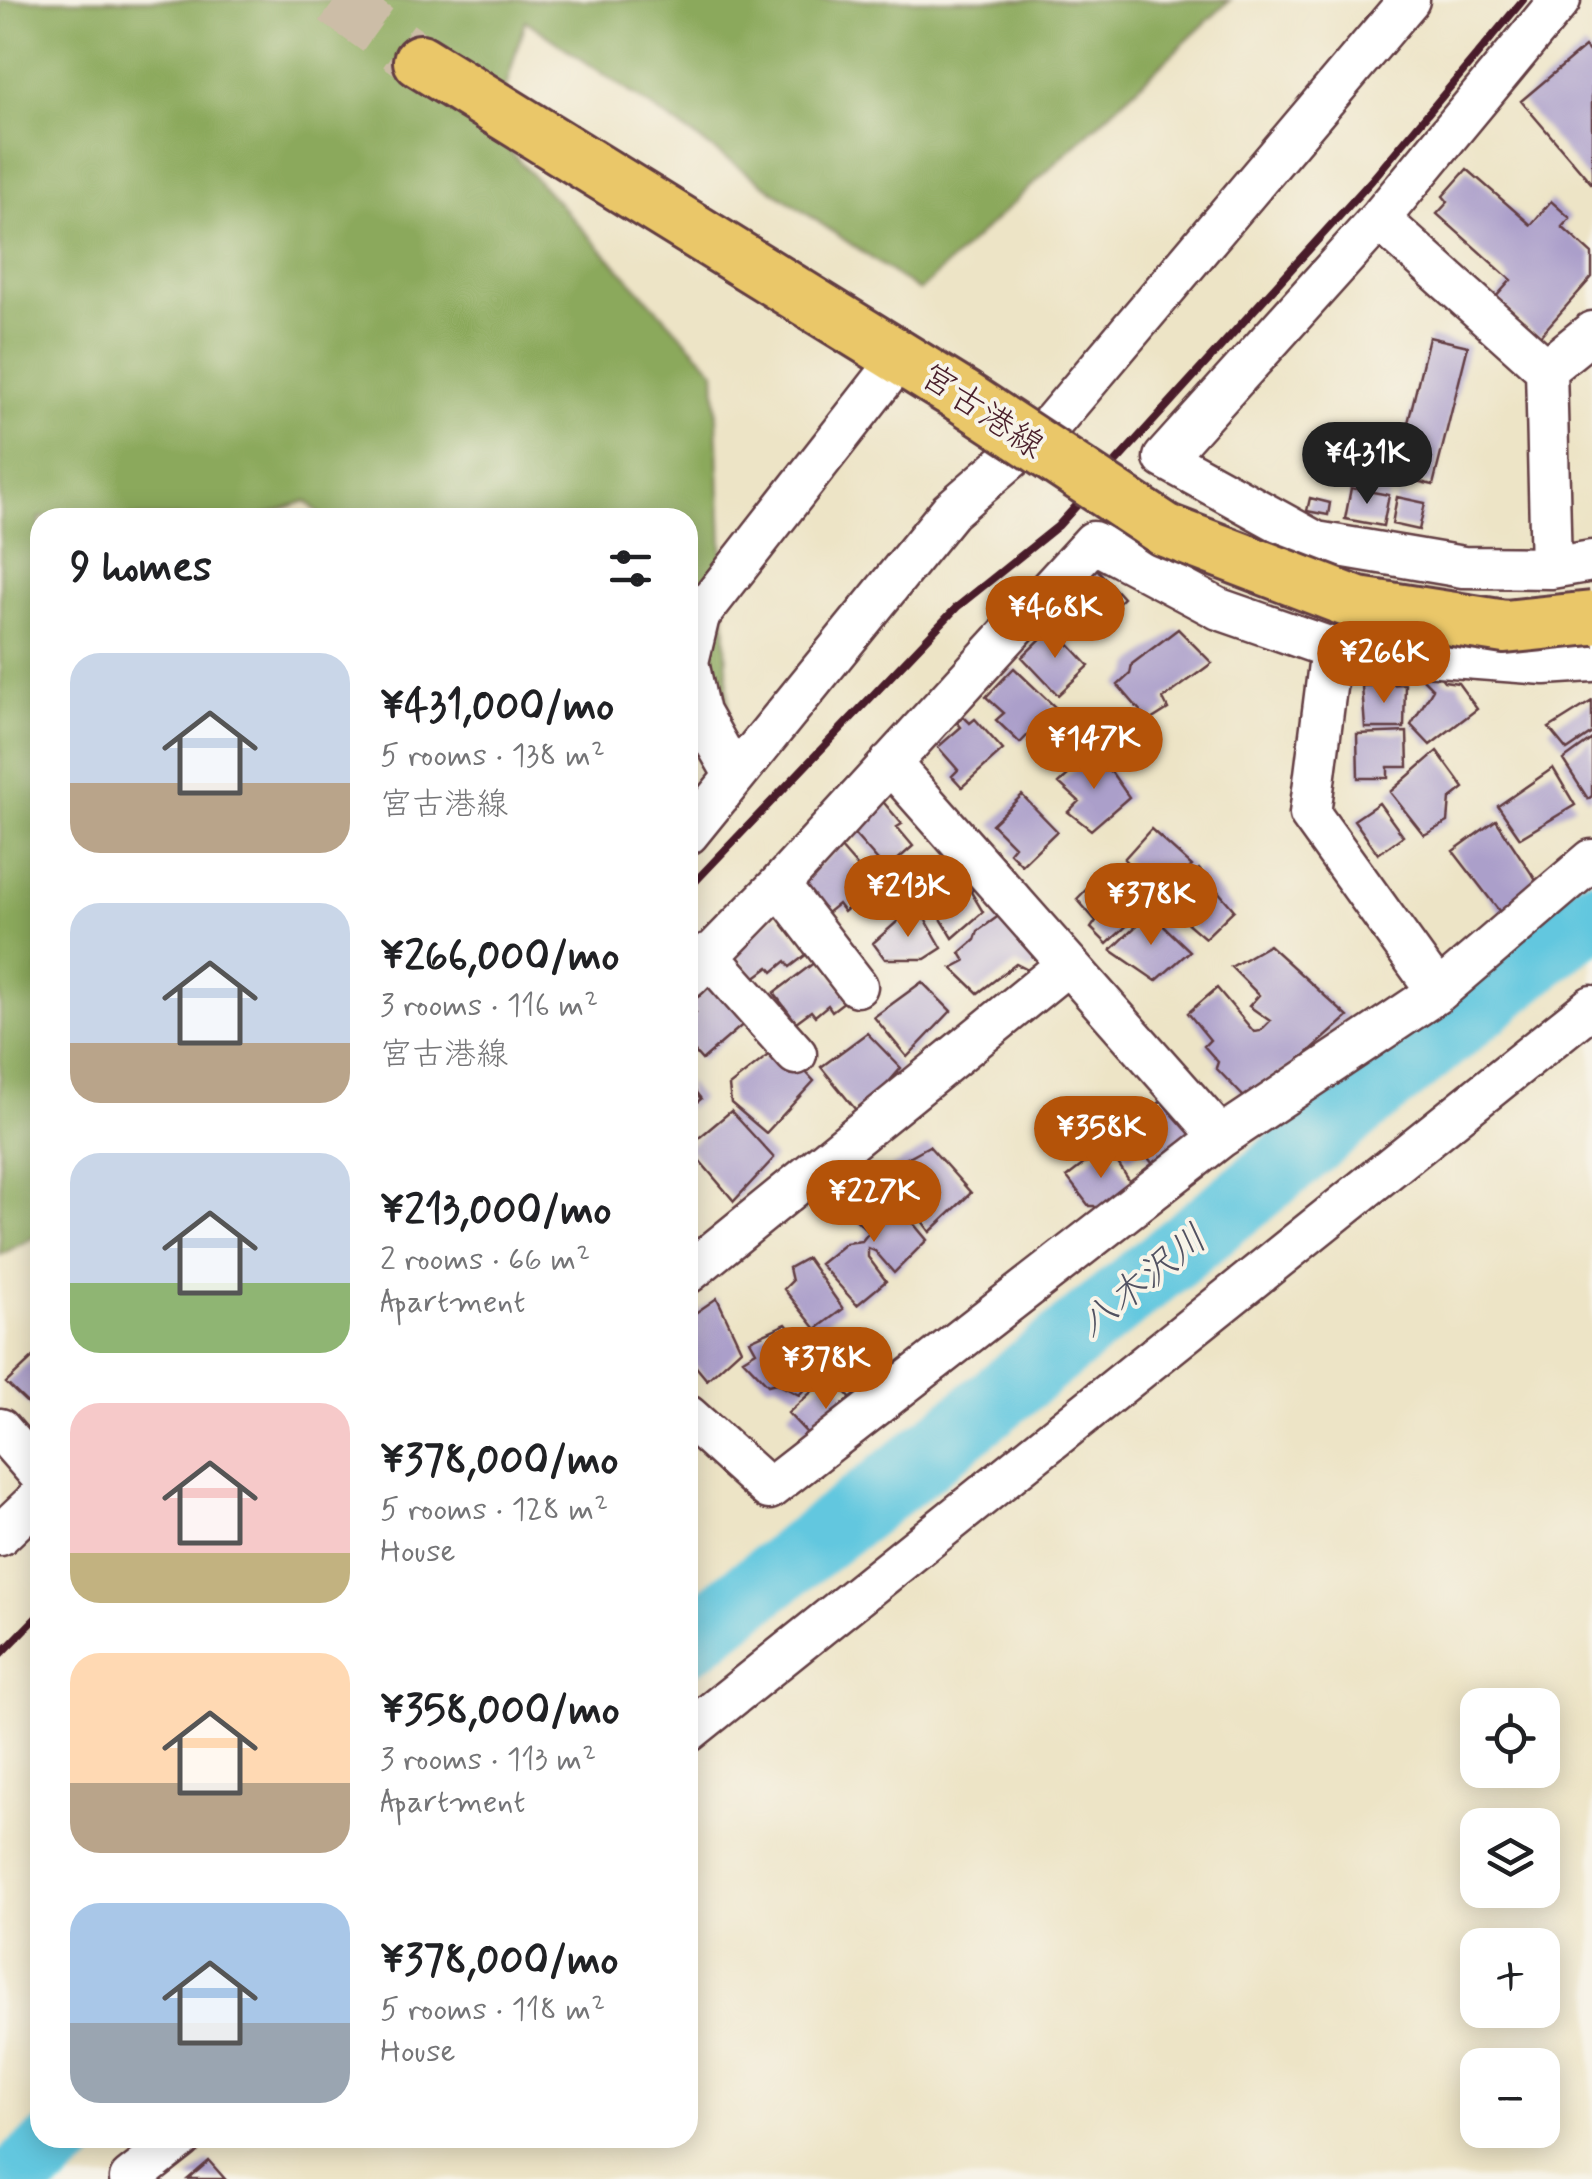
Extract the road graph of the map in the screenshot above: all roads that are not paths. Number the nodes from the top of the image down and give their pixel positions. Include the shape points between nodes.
1 (1408, 0) edge
2 (1560, 0) edge
3 (420, 61) tunnel mouth
4 (1379, 219) junction
5 (1592, 332) edge
6 (902, 356) junction
7 (1546, 368) junction
8 (1164, 458) junction
9 (1093, 542) junction
10 (1592, 561) edge
11 (1551, 568) junction
12 (1592, 618) edge
13 (698, 620) edge
14 (1330, 648) junction
15 (1592, 660) edge
16 (698, 704) edge
17 (890, 763) junction
18 (734, 774) junction
19 (698, 821) edge
20 (1592, 860) edge
21 (779, 885) junction
22 (1068, 964) junction
23 (698, 965) edge
24 (698, 967) edge
25 (857, 986) dead end
26 (1438, 992) junction
27 (1592, 1006) edge
28 (796, 1054) dead end
29 (1221, 1138) junction
30 (698, 1266) edge
31 (698, 1425) edge
32 (0, 1429) edge
33 (30, 1464) edge
34 (30, 1506) edge
35 (0, 1535) edge
36 (698, 1724) edge
37 (169, 2148) edge
38 (130, 2179) edge

1 - 18 street via 1054,422 950,511
2 - 4 street
3 - 6 main road, 宮古港線
4 - 7 street
4 - 8 street
5 - 7 street
6 - 12 main road, 宮古港線, bridge via 1165,530 1358,604 1506,627
6 - 13 street
7 - 11 street
8 - 9 street
8 - 11 street via 1316,542 1463,566
9 - 14 street via 1219,609
9 - 17 street
10 - 11 street
14 - 15 street via 1545,664
14 - 26 street via 1310,814
16 - 18 street
17 - 21 street
17 - 22 street
18 - 19 street
20 - 26 street
21 - 23 street
21 - 25 street
22 - 29 street
22 - 30 street
24 - 28 street
26 - 29 street
27 - 36 street
29 - 31 street via 769,1489
32 - 33 street
34 - 35 street
37 - 38 street

